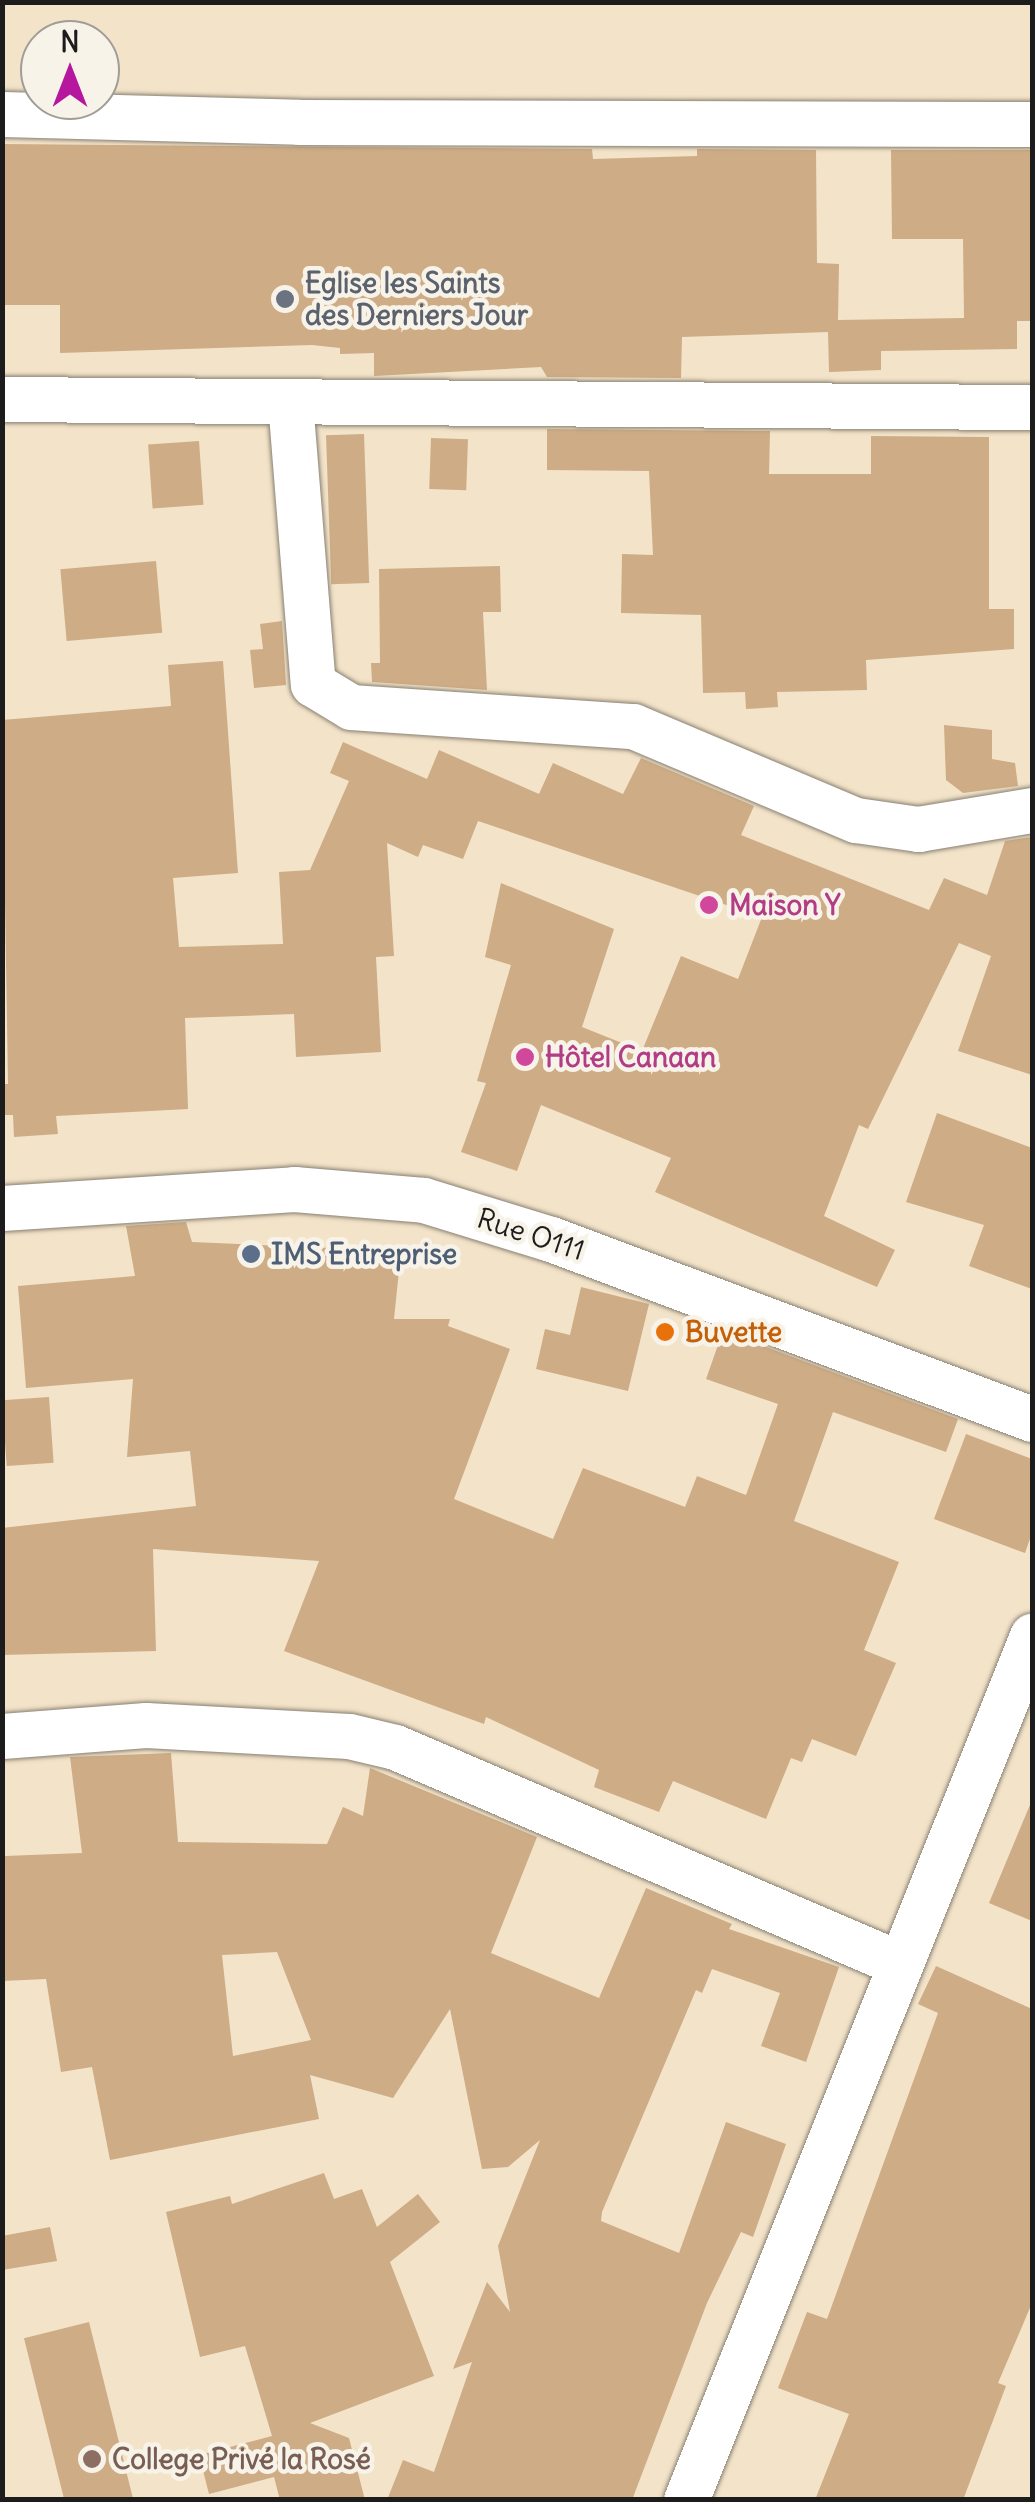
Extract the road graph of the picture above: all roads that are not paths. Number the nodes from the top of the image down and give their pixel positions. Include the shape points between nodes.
1 (2, 114) edge
2 (1032, 124) edge
3 (2, 400) edge
4 (290, 401) junction
5 (1032, 407) edge
6 (1032, 810) edge
7 (2, 1208) edge
8 (1032, 1419) edge
9 (1032, 1636) edge
10 (2, 1736) edge
11 (898, 1963) junction
12 (686, 2500) edge

1 - 2 street via 299,122
3 - 4 street
4 - 5 street
4 - 6 street via 313,684 351,707 633,726 856,820 918,829
7 - 8 street, Rue O111 via 294,1189 424,1200 551,1239
9 - 11 street
10 - 11 street via 146,1725 349,1736 395,1747
11 - 12 street

